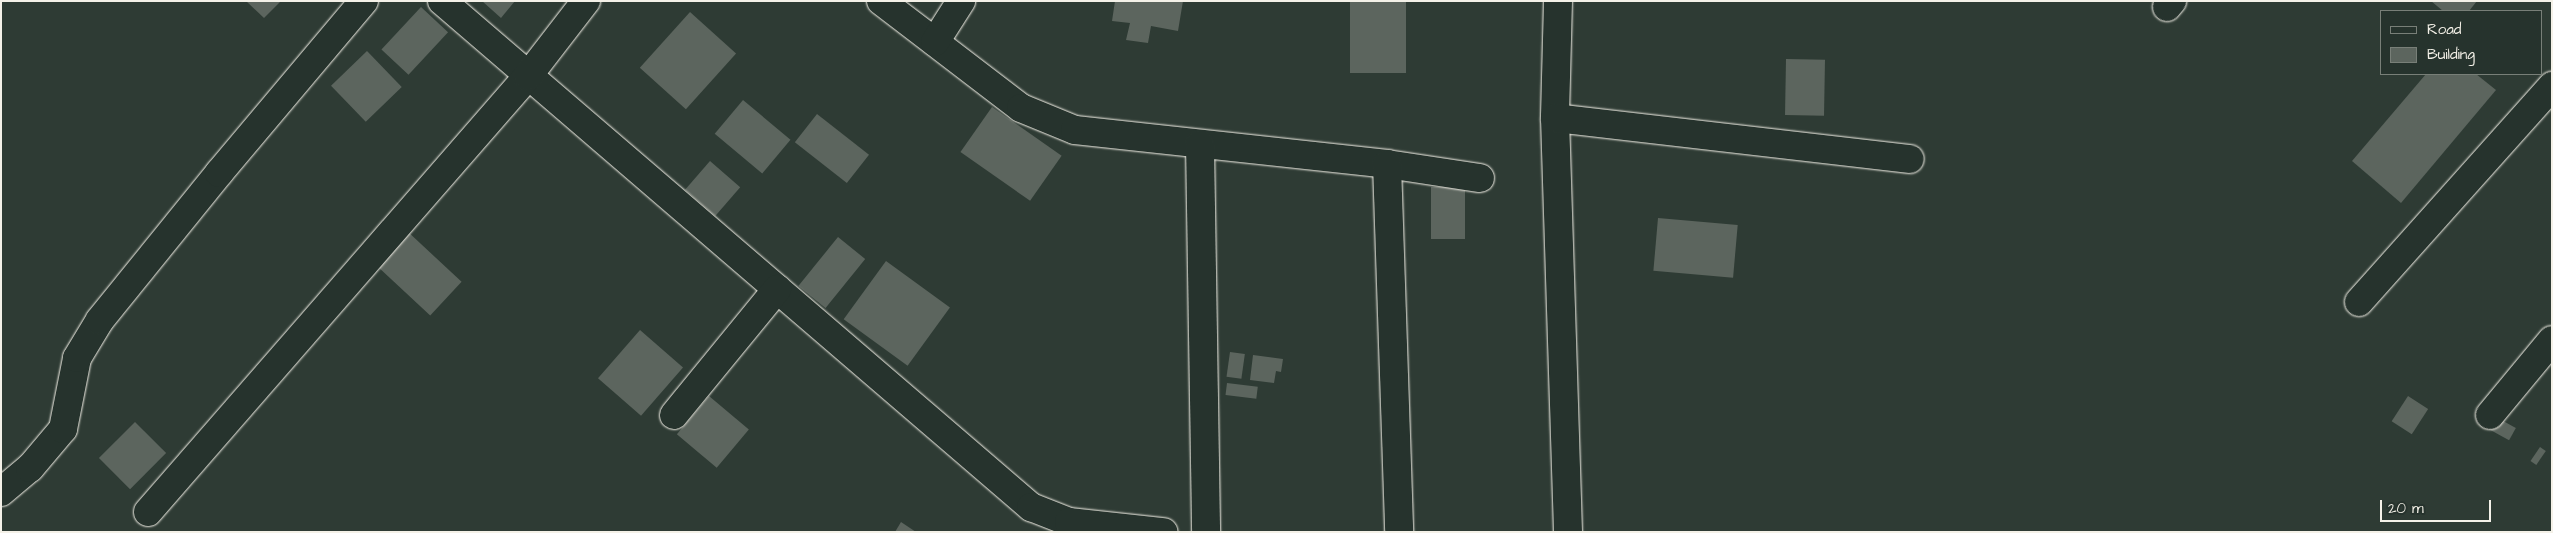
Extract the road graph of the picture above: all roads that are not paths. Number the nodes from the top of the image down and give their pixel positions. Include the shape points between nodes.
1 (364, 1) edge
2 (442, 1) edge
3 (586, 1) edge
4 (881, 1) edge
5 (961, 1) edge
6 (1558, 1) edge
7 (935, 42) junction
8 (528, 76) junction
9 (2552, 86) edge
10 (1555, 118) junction
11 (1200, 144) junction
12 (1910, 159) dead end
13 (1388, 164) junction
14 (1480, 178) dead end
15 (777, 289) junction
16 (2359, 302) dead end
17 (2552, 340) edge
18 (2490, 414) dead end
19 (674, 415) dead end
20 (1, 492) edge
21 (148, 512) dead end
22 (1163, 532) edge
23 (1206, 532) edge
24 (1399, 532) edge
25 (1568, 532) edge

1 - 20 street via 100,320 77,358 63,429 30,468
2 - 8 street
3 - 8 street
4 - 7 street
5 - 7 street
6 - 10 street
7 - 11 street via 1021,108 1048,121 1075,130
8 - 15 street
8 - 21 street
9 - 16 street
10 - 12 street
10 - 25 street
11 - 13 street
11 - 23 street
13 - 14 street
13 - 24 street
15 - 19 street
15 - 22 street via 1030,507 1069,522
17 - 18 street

